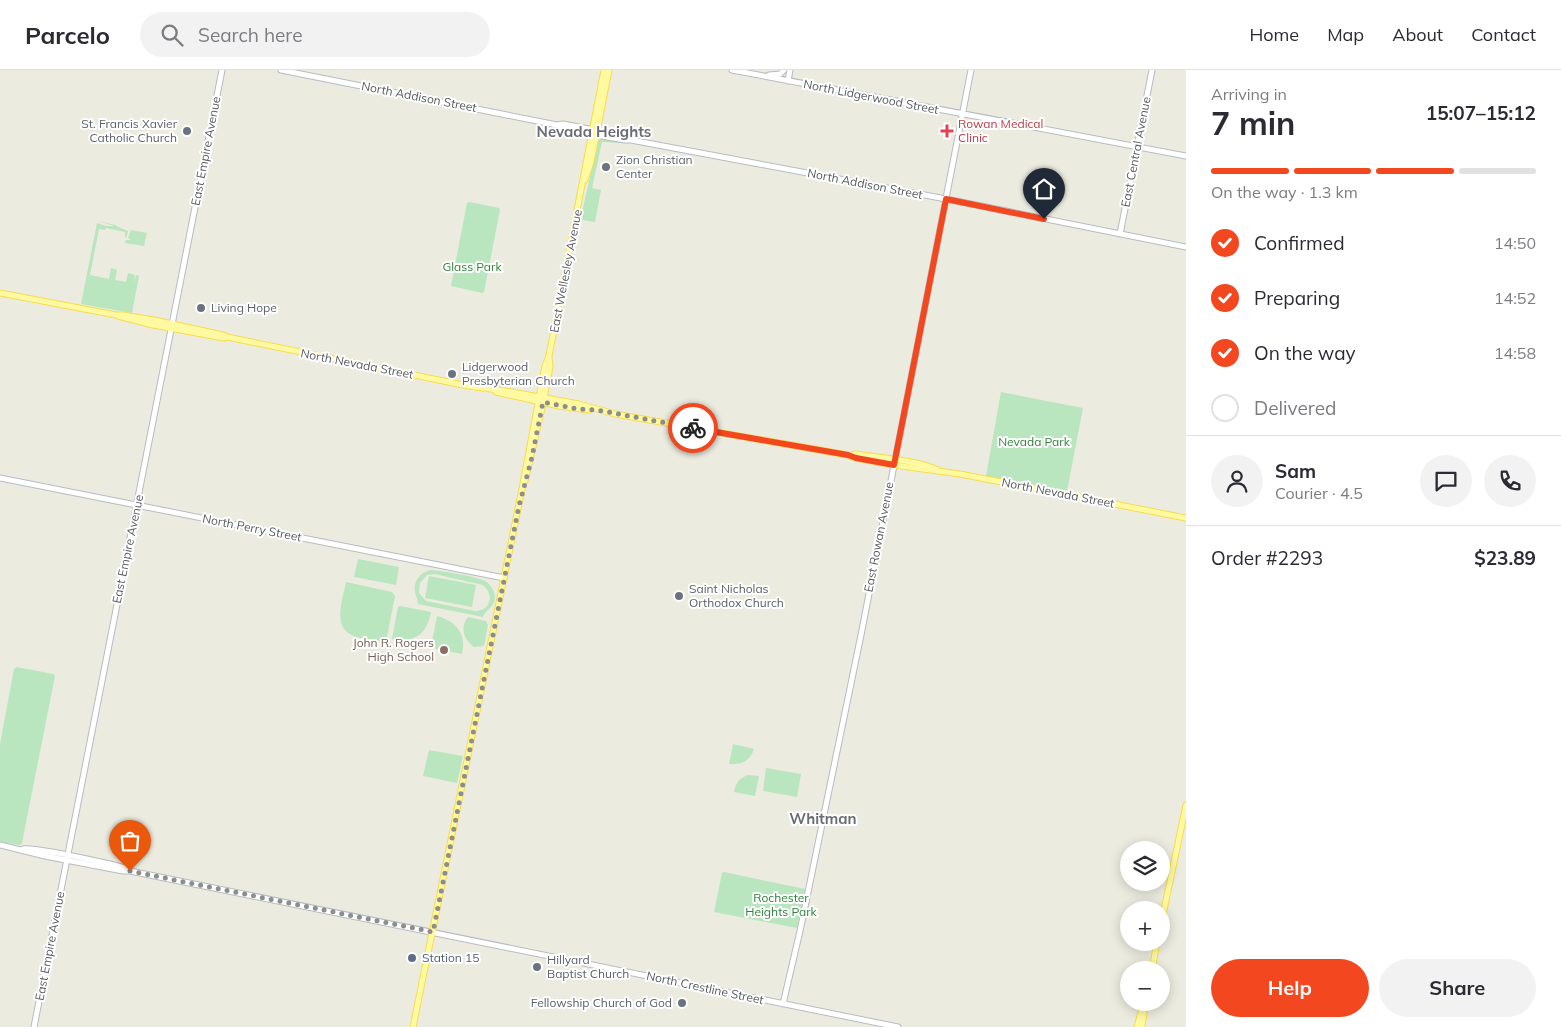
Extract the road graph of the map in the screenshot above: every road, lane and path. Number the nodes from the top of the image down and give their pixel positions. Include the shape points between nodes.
1 (222, 70) edge
2 (281, 70) edge
3 (604, 70) edge
4 (609, 70) edge
5 (732, 70) edge
6 (787, 70) edge
7 (971, 70) edge
8 (1152, 70) edge
9 (764, 76) junction
10 (786, 81) junction
11 (963, 114) junction
12 (594, 132) junction
13 (1138, 147) junction
14 (1186, 156) edge
15 (946, 199) junction
16 (1120, 234) junction
17 (1186, 247) edge
18 (0, 293) edge
19 (172, 326) junction
20 (541, 400) junction
21 (894, 462) junction
22 (0, 478) edge
23 (136, 504) junction
24 (1186, 517) edge
25 (504, 578) junction
26 (1186, 805) edge
27 (0, 845) edge
28 (67, 858) junction
29 (1166, 901) edge
30 (433, 932) junction
31 (783, 1004) junction
32 (1142, 1011) edge
33 (1144, 1011) edge
34 (34, 1027) edge
35 (413, 1027) edge
36 (898, 1027) edge
37 (1137, 1027) edge
38 (1142, 1027) edge

1 - 19 street, East Empire Avenue
2 - 12 street, North Addison Street
3 - 12 main road, East Wellesley Avenue
4 - 12 main road, East Wellesley Avenue
5 - 9 street, North Lidgerwood Street
6 - 9 street
6 - 10 street
7 - 11 street, East Rowan Avenue
8 - 13 street, East Central Avenue
9 - 10 street, North Lidgerwood Street
10 - 11 street, North Lidgerwood Street
11 - 13 street, North Lidgerwood Street
11 - 15 street, East Rowan Avenue
12 - 15 street, North Addison Street
12 - 20 main road, East Wellesley Avenue
13 - 14 street, North Lidgerwood Street
13 - 16 street, East Central Avenue
15 - 16 street, North Addison Street
15 - 21 street, East Rowan Avenue
16 - 17 street, North Addison Street
18 - 19 main road, North Nevada Street
19 - 20 main road, North Nevada Street via 208,336 227,337
19 - 23 street, East Empire Avenue
20 - 21 main road, North Nevada Street
20 - 25 main road, East Wellesley Avenue
21 - 24 main road, North Nevada Street
21 - 31 street, East Rowan Avenue
22 - 23 street, North Perry Street
23 - 25 street, North Perry Street
23 - 28 street, East Empire Avenue
25 - 30 main road, East Wellesley Avenue
26 - 29 main road
27 - 28 street, North Crestline Street
28 - 30 street, North Crestline Street
28 - 34 street, East Empire Avenue
30 - 31 street, North Crestline Street
30 - 35 main road, East Wellesley Avenue
31 - 36 street, North Crestline Street
32 - 37 main road
33 - 38 main road

